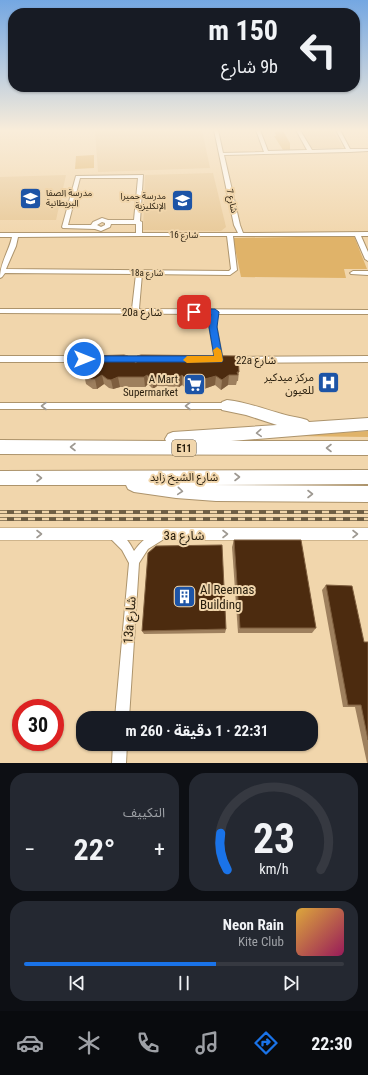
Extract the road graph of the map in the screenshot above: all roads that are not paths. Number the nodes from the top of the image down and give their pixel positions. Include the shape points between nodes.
1 (224, 166) edge
2 (138, 224) junction
3 (101, 228) junction
4 (236, 234) junction
5 (357, 234) junction
6 (368, 234) edge
7 (0, 235) edge
8 (17, 235) junction
9 (139, 235) junction
10 (360, 242) junction
11 (368, 242) edge
12 (368, 259) edge
13 (139, 273) junction
14 (368, 273) edge
15 (1, 274) edge
16 (353, 274) dead end
17 (0, 312) edge
18 (135, 312) junction
19 (213, 312) junction
20 (368, 312) edge
21 (0, 359) edge
22 (158, 359) edge
23 (368, 359) edge
24 (0, 406) edge
25 (226, 406) joint
26 (368, 424) edge
27 (340, 427) junction
28 (0, 447) edge
29 (104, 447) junction
30 (368, 448) edge
31 (368, 477) edge
32 (0, 478) edge
33 (100, 478) junction
34 (368, 494) edge
35 (0, 534) edge
36 (368, 534) edge
37 (115, 535) junction
38 (160, 535) junction
39 (134, 562) junction
40 (123, 711) edge
41 (120, 751) edge
42 (119, 763) edge

1 - 4 street, شارع 7 via 237,225
2 - 3 street
2 - 3 street via 141,176 78,178 66,222
2 - 9 street
3 - 8 street, شارع 16
3 - 9 street, شارع 16
4 - 5 street, شارع 16
4 - 9 street, شارع 16
4 - 13 street, 18a شارع via 232,272
5 - 6 street, شارع 16
5 - 10 street
7 - 8 street, شارع 16
8 - 15 street
10 - 11 street
10 - 12 street
13 - 15 street, 18a شارع
13 - 18 street
14 - 16 street
17 - 18 street, 20a شارع
18 - 19 street, 20a شارع
19 - 20 street, 20a شارع
19 - 23 street, 22a شارع via 216,360
21 - 22 street
25 -> 24 street
25 - 27 highway via 249,409 292,423
26 - 27 highway
27 -> 29 highway
29 -> 28 highway, E11
30 -> 29 highway, E11
33 -> 31 highway, شارع الشيخ زايد
32 -> 33 highway, شارع الشيخ زايد
33 -> 34 highway via 196,492
35 -> 37 street, 3a شارع
38 -> 36 street, 3a شارع
37 - 38 street, 3a شارع
37 - 39 street via 126,546
38 - 39 street, 13a شارع via 144,545
39 - 40 street, 13a شارع
41 - 42 street

